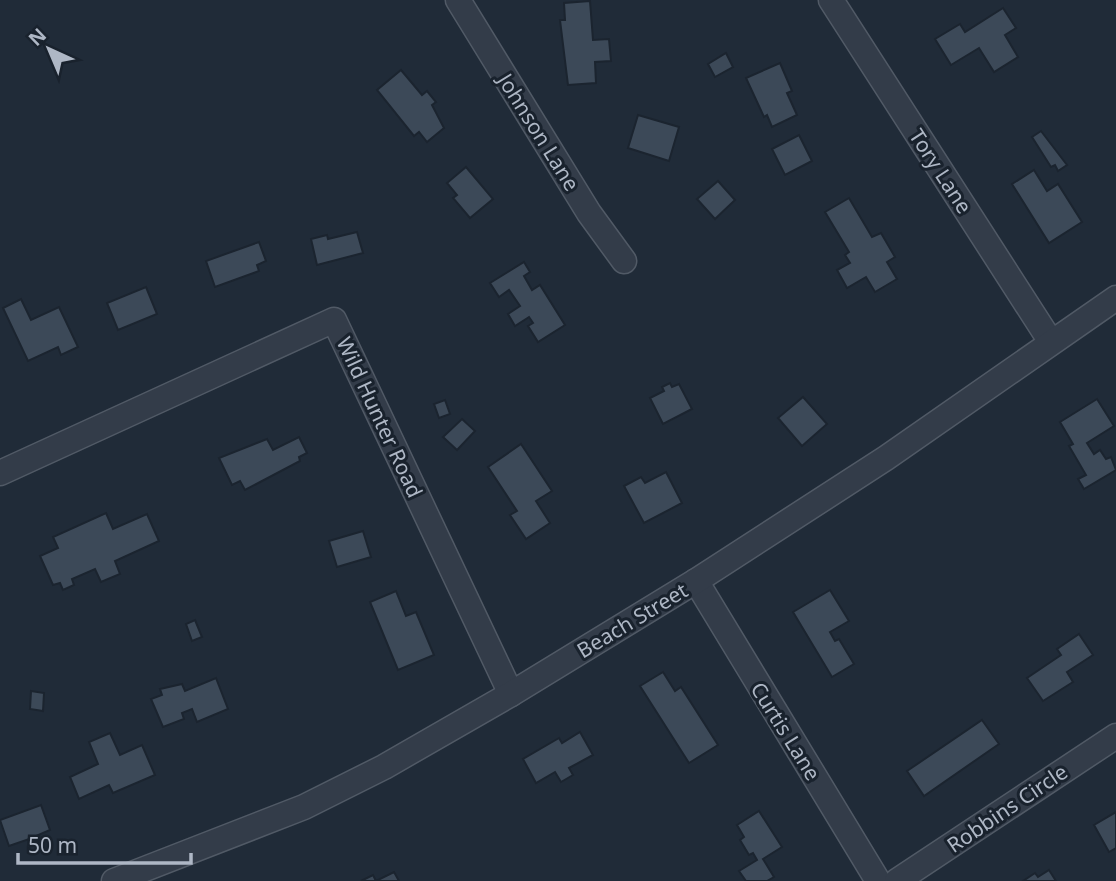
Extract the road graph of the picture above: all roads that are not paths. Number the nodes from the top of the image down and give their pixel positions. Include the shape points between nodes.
1 (831, 0) edge
2 (467, 3) edge
3 (624, 261) dead end
4 (1116, 298) edge
5 (1052, 342) junction
6 (0, 473) edge
7 (696, 581) junction
8 (511, 694) junction
9 (1116, 736) edge
10 (114, 881) edge
11 (878, 881) edge
12 (897, 881) edge

1 - 5 street, Tory Lane
2 - 3 street, Johnson Lane via 589,213
4 - 5 street, Beach Street
5 - 7 street, Beach Street via 886,458
6 - 8 street, Wild Hunter Road via 334,320
7 - 8 street, Beach Street
7 - 11 street, Curtis Lane
8 - 10 street, Beach Street via 304,807
9 - 12 street, Robbins Circle

